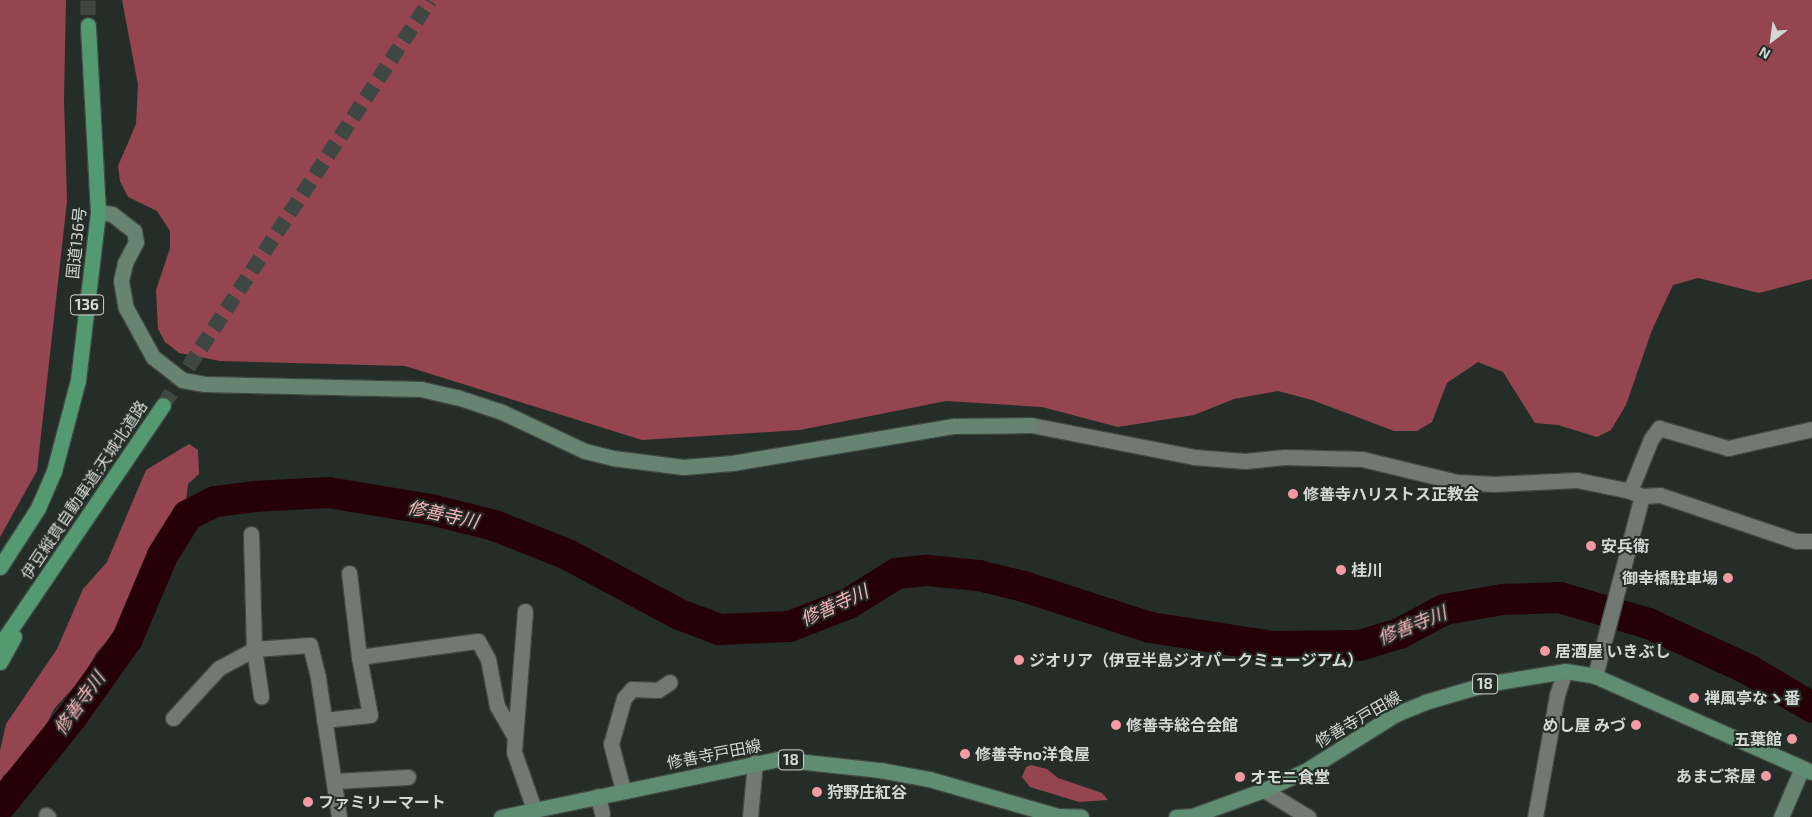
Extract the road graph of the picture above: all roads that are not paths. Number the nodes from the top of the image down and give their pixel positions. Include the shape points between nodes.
1 (88, 25) tunnel mouth
2 (98, 212) junction
3 (162, 405) tunnel mouth
4 (1812, 429) edge
5 (1636, 494) junction
6 (251, 534) dead end
7 (1812, 542) edge
8 (0, 567) edge
9 (51, 570) junction
10 (349, 573) dead end
11 (30, 600) junction
12 (525, 611) dead end
13 (0, 636) edge
14 (0, 645) edge
15 (254, 649) junction
16 (359, 657) junction
17 (0, 662) edge
18 (1566, 672) junction
19 (1595, 676) junction
20 (670, 682) dead end
21 (261, 696) dead end
22 (173, 718) dead end
23 (324, 720) junction
24 (514, 735) junction
25 (755, 762) junction
26 (1807, 770) edge
27 (408, 777) dead end
28 (334, 781) junction
29 (623, 790) junction
30 (1264, 790) junction
31 (598, 796) junction
32 (534, 809) junction
33 (555, 811) edge
34 (602, 814) dead end
35 (1039, 814) edge
36 (339, 817) edge
37 (501, 817) edge
38 (750, 817) edge
39 (1082, 817) edge
40 (1176, 817) edge
41 (1308, 817) edge
42 (1535, 817) edge
43 (1781, 817) edge

1 - 2 highway, 国道136号 / 136
2 - 5 street via 112,214 134,231 136,242 125,263 121,282 126,308 153,357 182,380 205,384 421,389 502,412 585,451 683,467 741,461 954,426 1031,425 1194,457 1245,461 1285,457 1362,459 1457,482 1494,484 1577,480
2 - 8 highway, 国道136号 / 136 via 78,380 54,471 38,508
3 - 9 highway, 伊豆縦貫自動車道;天城北道路
4 - 5 street via 1728,448 1659,428 1651,439
5 - 7 street via 1660,495 1786,538
5 - 19 street via 1624,570
6 - 15 street
9 - 11 highway, 伊豆縦貫自動車道;天城北道路
9 - 17 highway
10 - 16 street
11 - 13 highway
11 - 14 highway, 伊豆縦貫自動車道;天城北道路
12 - 24 street
15 - 21 street
15 - 22 street via 220,668 196,688
15 - 23 street via 310,645
16 - 23 street via 373,715
16 - 24 street via 478,641 488,659 490,696
18 - 19 main road, 修善寺戸田線 / 18
18 - 30 main road, 修善寺戸田線 / 18 via 1486,684 1425,702 1396,714 1305,771
18 - 42 street via 1557,695
19 - 26 main road, 修善寺戸田線 / 18
20 - 29 street via 658,690 632,689 624,698 612,744
23 - 28 street
24 - 32 street via 520,774
25 - 29 main road, 修善寺戸田線 / 18
25 - 35 main road, 修善寺戸田線 / 18 via 778,759 880,770 929,779
25 - 38 street
26 - 43 street
27 - 28 street
28 - 36 street
29 - 31 main road, 修善寺戸田線 / 18
30 - 40 main road, 修善寺戸田線 / 18 via 1192,816
30 - 41 street
31 - 33 main road, 修善寺戸田線 / 18
31 - 34 street
32 - 33 main road, 修善寺戸田線 / 18
32 - 37 main road, 修善寺戸田線 / 18
35 - 39 main road, 修善寺戸田線 / 18

